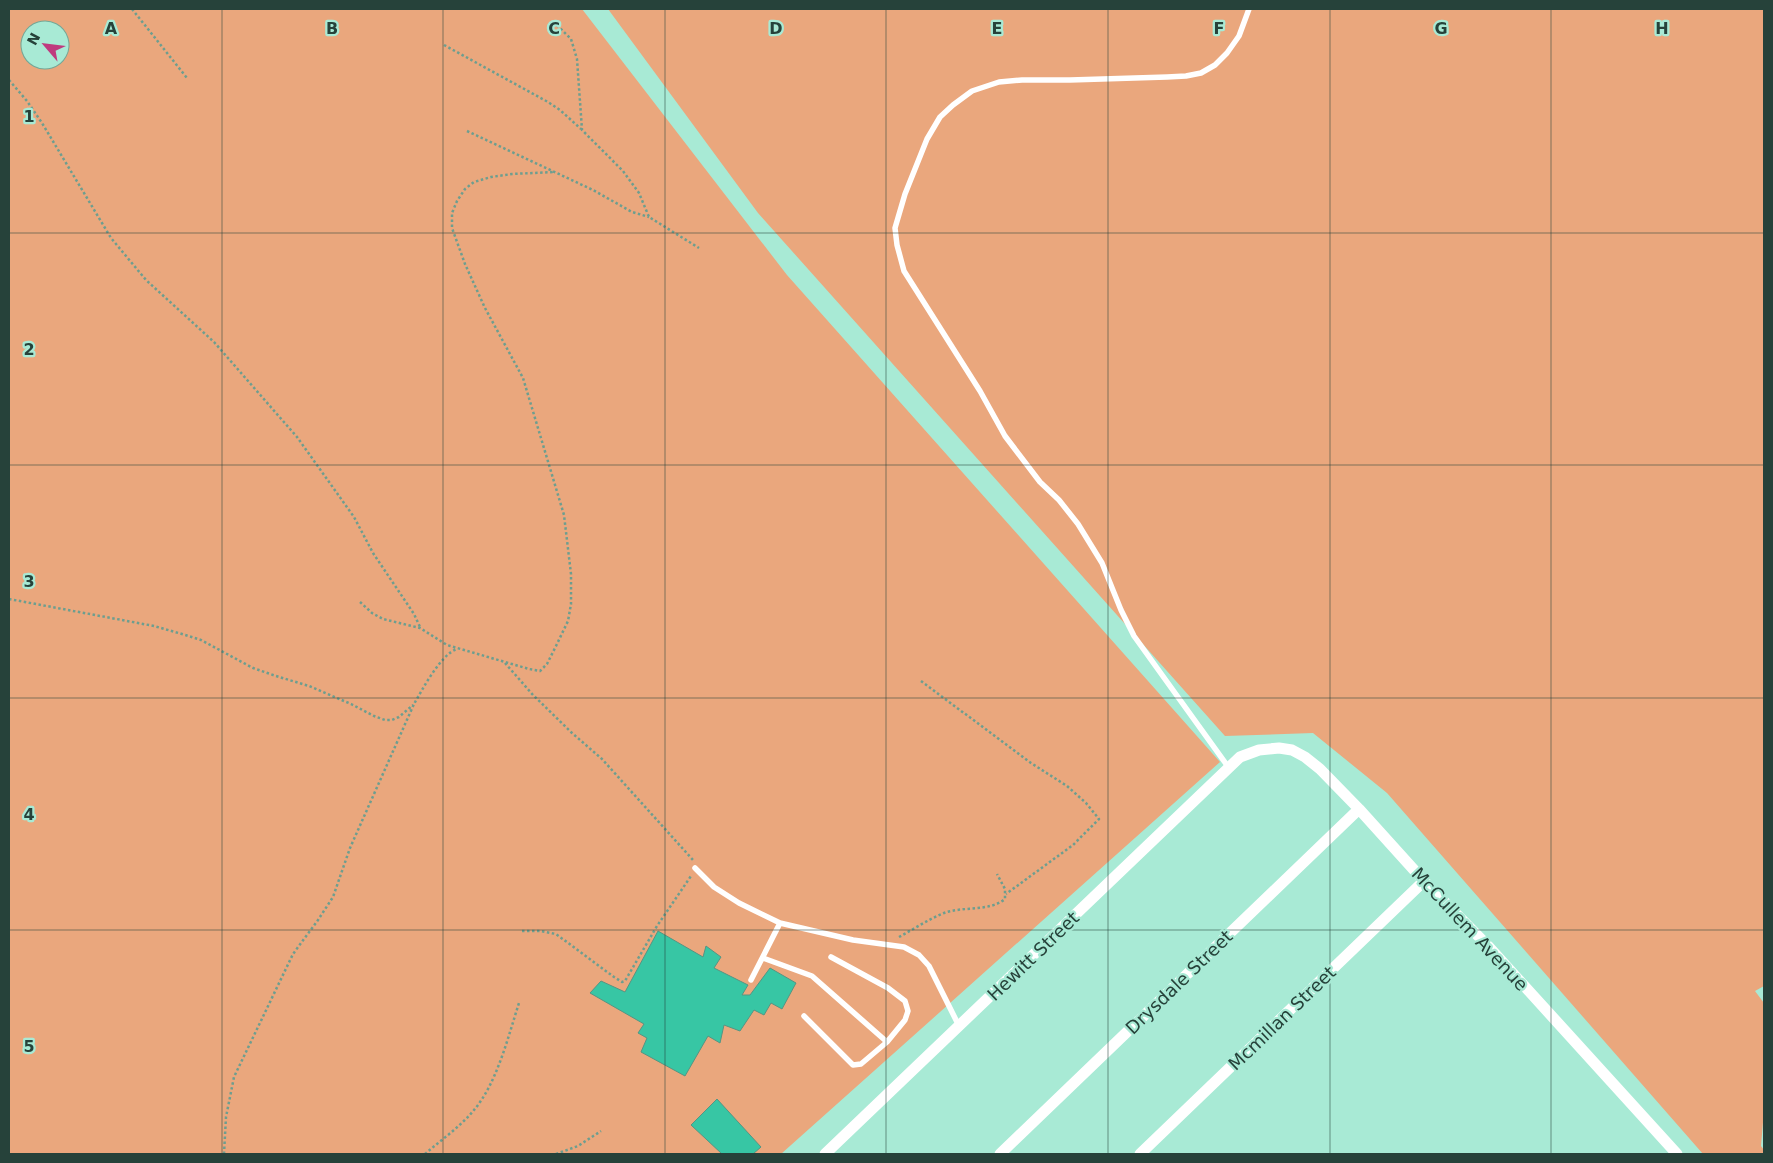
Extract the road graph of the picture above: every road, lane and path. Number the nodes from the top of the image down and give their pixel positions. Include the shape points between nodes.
1 (132, 9) edge
2 (1249, 9) edge
3 (557, 25) dead end
4 (444, 44) dead end
5 (187, 78) dead end
6 (9, 80) edge
7 (582, 130) junction
8 (467, 131) dead end
9 (554, 172) junction
10 (649, 217) junction
11 (699, 248) dead end
12 (9, 599) edge
13 (360, 602) dead end
14 (421, 628) junction
15 (459, 649) junction
16 (504, 662) junction
17 (921, 681) dead end
18 (414, 704) junction
19 (1240, 757) joint
20 (1229, 768) junction
21 (1359, 809) junction
22 (695, 868) junction
23 (997, 874) dead end
24 (1424, 881) junction
25 (1006, 894) junction
26 (780, 923) junction
27 (522, 932) dead end
28 (884, 944) junction
29 (831, 957) dead end
30 (763, 958) junction
31 (751, 980) dead end
32 (519, 1003) dead end
33 (804, 1016) dead end
34 (959, 1026) junction
35 (887, 1042) junction
36 (601, 1131) dead end
37 (224, 1154) edge
38 (425, 1154) edge
39 (556, 1154) edge
40 (825, 1154) edge
41 (1000, 1154) edge
42 (1140, 1154) edge
43 (1678, 1154) edge

1 - 5 path
2 - 20 lane via 1239,36 1214,65 1201,73 1167,77 1022,80 999,82 972,91 940,117 927,139 895,228 896,245 904,271 1005,436 1078,524 1102,563 1134,636
3 - 7 path via 571,39 577,59
4 - 7 path via 548,102
6 - 14 path via 37,116 111,238 146,280 214,342 297,437 354,517
7 - 10 path via 623,171 639,193
8 - 9 path
9 - 10 path via 632,212
9 - 16 path via 512,174 474,182 465,189 452,214 452,228 484,308 523,378 564,515 570,564 568,621 547,664 540,671
10 - 11 path
12 - 18 path via 154,626 201,640 253,668 309,686 385,720 399,717
13 - 14 path via 383,619
14 - 15 path via 446,645
15 - 16 path
15 - 18 path via 445,658
16 - 22 path via 533,695 602,759 692,859
17 - 25 path via 1067,786 1099,819 1073,844
18 - 37 path via 350,848 333,897 293,954 234,1077 226,1117
19 - 20 street, Hewitt Street
19 - 21 street, McCullem Avenue via 1259,750 1292,750 1320,769
20 - 34 street, Hewitt Street
21 - 24 street, McCullem Avenue
21 - 41 street, Drysdale Street
22 - 26 lane via 714,887
22 - 27 path via 656,926 625,981 614,977 556,934
23 - 25 path
24 - 42 street, Mcmillan Street
24 - 43 street, McCullem Avenue via 1488,946
25 - 28 path via 1002,902 943,914
26 - 28 lane
26 - 30 lane
28 - 34 lane via 904,947 924,960
29 - 35 lane via 905,1001 908,1011 905,1020
30 - 31 lane
30 - 35 lane via 812,976
32 - 38 path via 496,1071 475,1110
33 - 35 lane via 853,1065 861,1064
34 - 40 street, Hewitt Street
36 - 39 path via 578,1146

